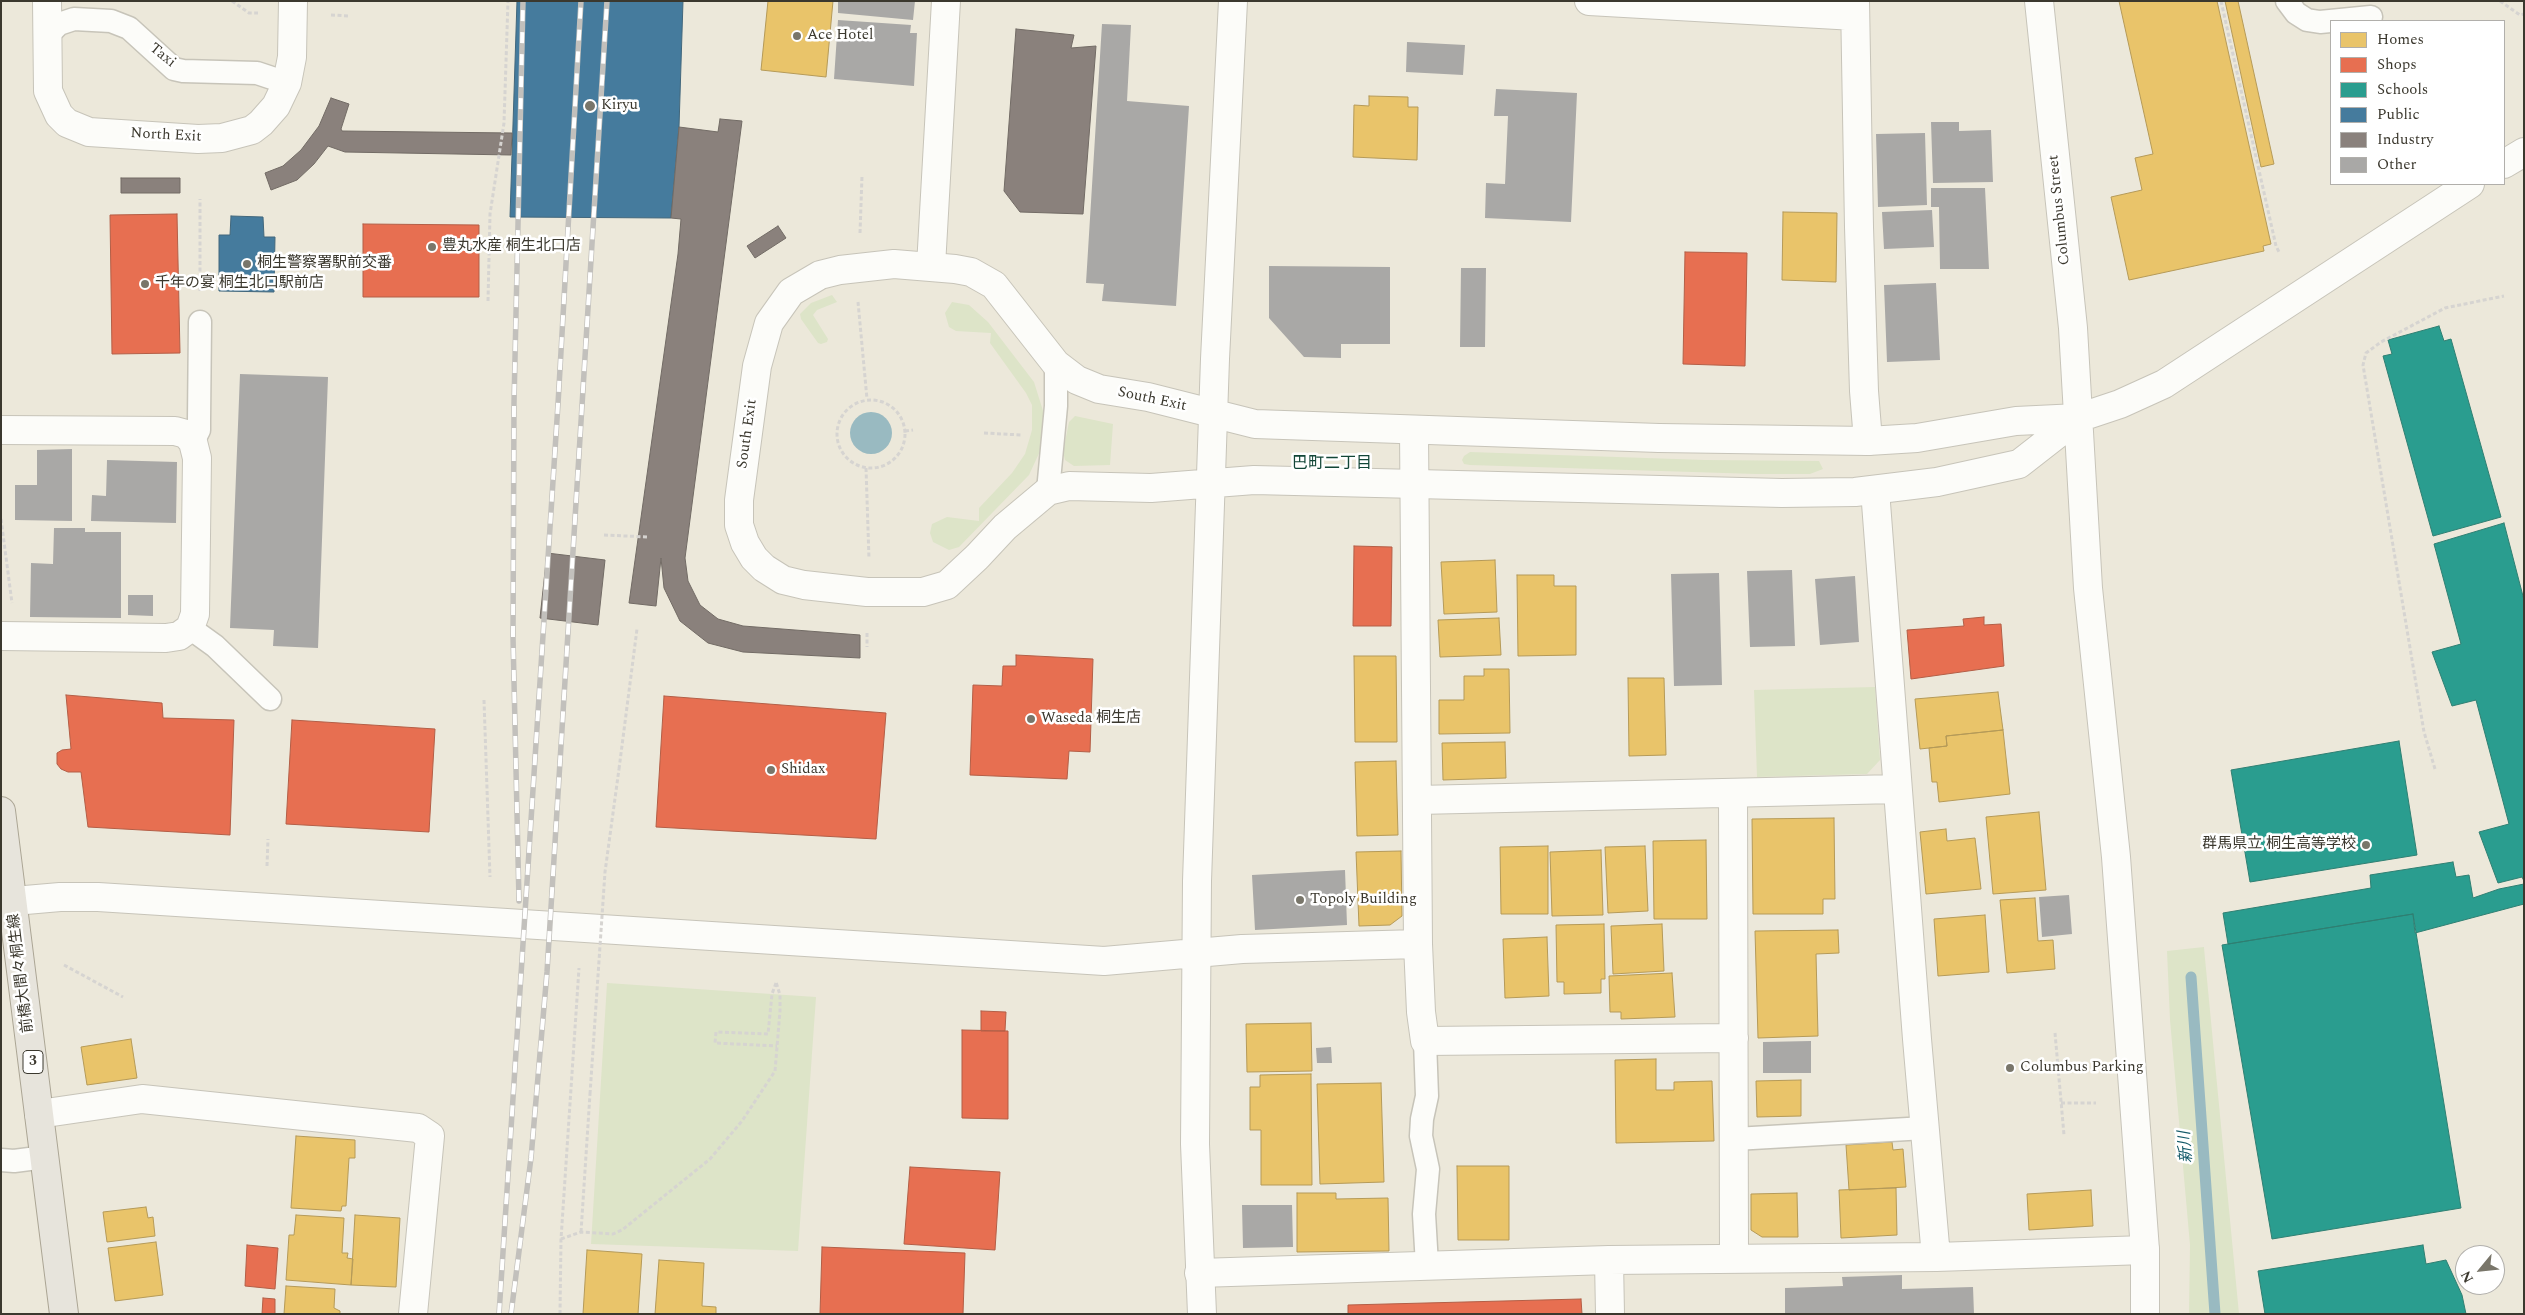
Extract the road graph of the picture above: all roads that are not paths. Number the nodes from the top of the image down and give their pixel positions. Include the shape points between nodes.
1 (47, 1) edge
2 (293, 1) edge
3 (946, 1) edge
4 (1232, 1) edge
5 (1589, 1) edge
6 (2039, 1) edge
7 (2287, 1) edge
8 (1855, 8) edge
9 (2370, 13) edge
10 (2330, 20) edge
11 (2331, 20) edge
12 (48, 35) junction
13 (286, 83) junction
14 (2524, 152) edge
15 (2505, 163) edge
16 (2465, 185) edge
17 (931, 266) junction
18 (200, 322) road end
19 (1056, 364) junction
20 (1213, 413) junction
21 (2078, 418) junction
22 (1, 430) edge
23 (1414, 431) junction
24 (1868, 441) junction
25 (193, 442) junction
26 (1210, 483) junction
27 (1414, 484) junction
28 (1875, 490) junction
29 (1048, 491) junction
30 (190, 628) junction
31 (1, 636) edge
32 (270, 699) dead end
33 (1897, 789) junction
34 (1733, 793) junction
35 (1418, 800) junction
36 (1, 811) edge
37 (14, 901) junction
38 (1418, 944) junction
39 (1196, 953) junction
40 (1734, 1038) junction
41 (1425, 1041) junction
42 (39, 1114) junction
43 (1925, 1128) junction
44 (1735, 1138) junction
45 (45, 1158) junction
46 (1, 1160) edge
47 (2145, 1250) junction
48 (1936, 1257) junction
49 (1734, 1259) junction
50 (1609, 1260) junction
51 (1427, 1265) junction
52 (1199, 1273) junction
53 (64, 1314) edge
54 (413, 1314) edge
55 (1202, 1314) edge
56 (1610, 1314) edge
57 (2145, 1314) edge

1 - 12 street, North Exit
2 - 13 street, North Exit via 292,58
3 - 17 street
4 - 20 street
5 - 8 street
6 - 21 street, Columbus Street via 2073,328
7 - 10 lane via 2296,13 2307,20
8 - 24 street
9 - 11 lane
12 - 13 lane, Taxi via 59,24 74,19 111,21 129,28 174,69 257,73
12 - 13 street, North Exit via 46,79 52,103 67,123 89,132 198,139 238,135 252,130 270,115
14 - 15 street
16 - 21 street via 2164,384
17 - 19 street, South Exit via 971,272 994,285
17 - 29 street, South Exit via 876,264 840,270 805,282 790,292 781,304 769,323 757,366 739,500 739,525 745,543 764,568 783,580 867,592 923,592 947,584 1005,527
18 - 25 lane via 199,430
19 - 20 street, South Exit via 1077,380 1098,389
19 - 29 lane via 1056,406
20 - 23 street, South Exit via 1272,425
20 - 26 street
21 - 24 street, South Exit via 2016,421 1917,438
21 - 28 street, South Exit via 2019,464 1937,482
21 - 47 street, Columbus Street via 2088,588 2116,856
22 - 25 street via 176,431 186,434
23 - 24 street, South Exit
23 - 27 street
25 - 30 street via 197,458 196,585 195,614
26 - 27 street, South Exit via 1254,480
26 - 29 street, South Exit via 1151,488 1069,486
26 - 39 street
27 - 28 street, South Exit via 1782,494
27 - 35 street
28 - 33 street
30 - 31 street via 179,636 166,638
30 - 32 lane via 215,646
33 - 34 street
33 - 43 street
34 - 35 street
34 - 40 street
35 - 38 street
36 - 37 main road, 前橋大間々桐生線 / 3
37 - 39 street via 98,897 1104,961
37 - 42 main road, 前橋大間々桐生線 / 3
38 - 39 street
38 - 41 street
39 - 52 street via 1195,1144
40 - 41 street
40 - 44 street
41 - 51 lane via 1427,1096 1421,1136 1428,1170 1424,1214
42 - 45 main road, 前橋大間々桐生線 / 3
42 - 54 street via 142,1099 418,1128 430,1136
43 - 44 lane
43 - 48 street
44 - 49 street
45 - 46 lane
45 - 53 main road, 前橋大間々桐生線 / 3
47 - 48 street
47 - 57 street, Columbus Street
48 - 49 street
49 - 50 street
50 - 51 street
50 - 56 street
51 - 52 street
52 - 55 street

